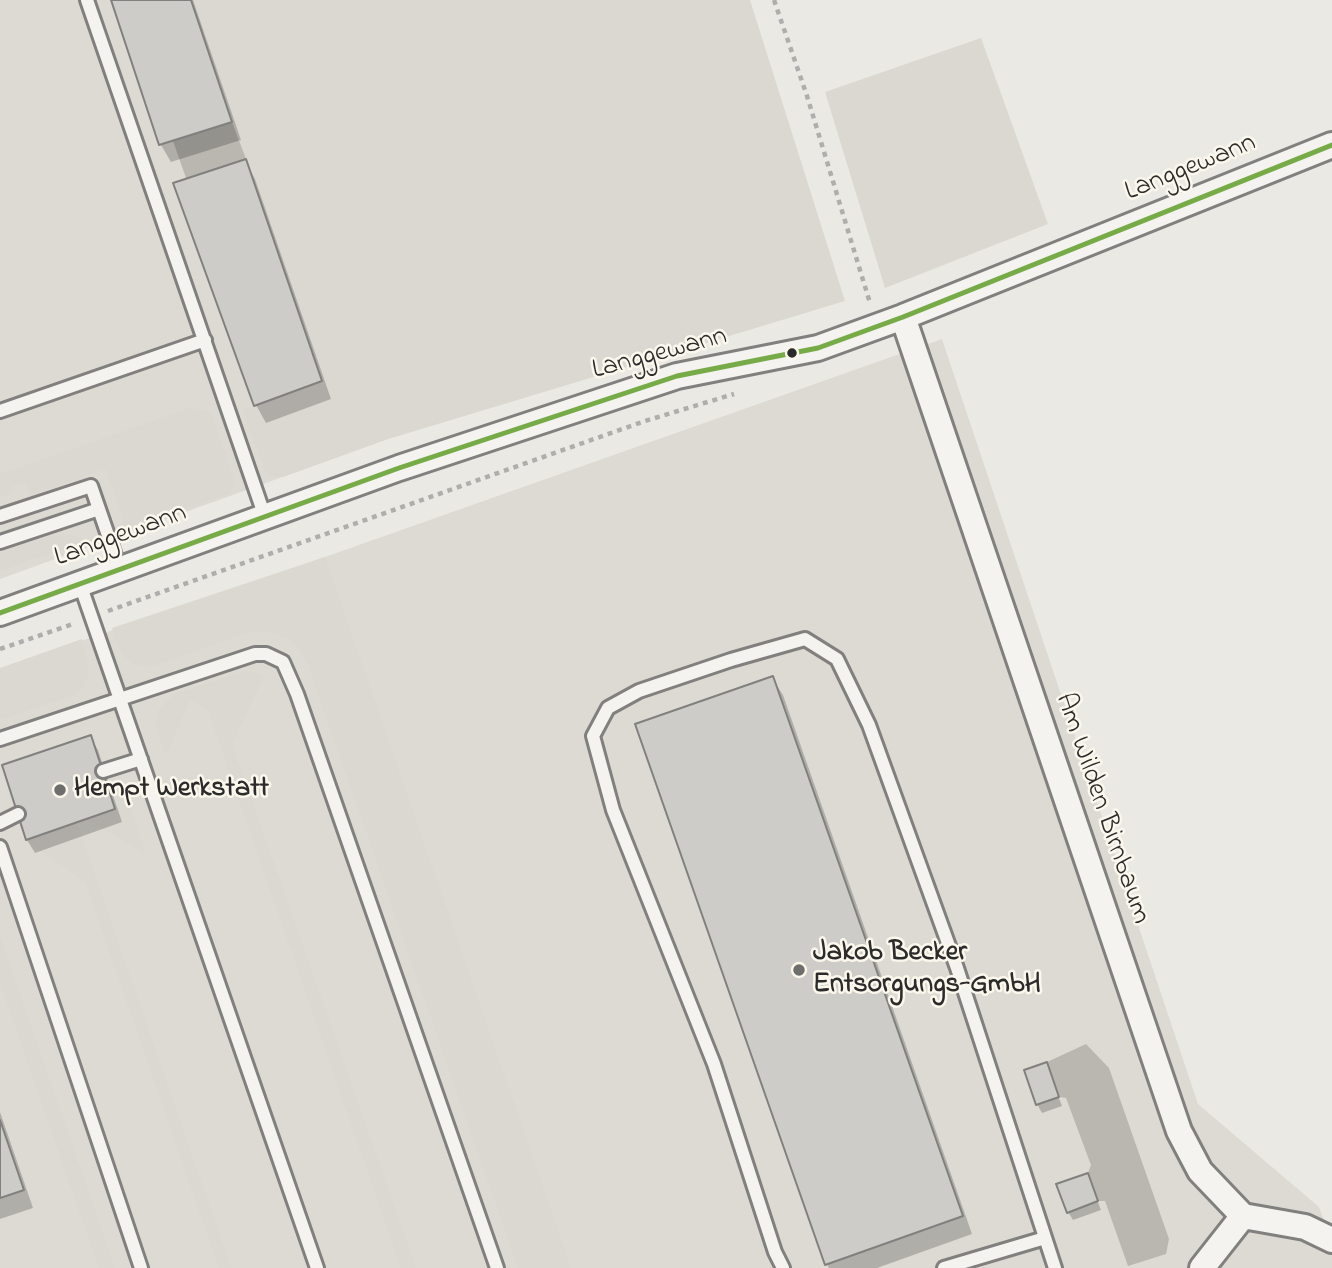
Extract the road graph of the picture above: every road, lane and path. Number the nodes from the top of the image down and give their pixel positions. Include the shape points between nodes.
1 (87, 0) edge
2 (774, 0) edge
3 (1332, 145) edge
4 (903, 317) junction
5 (877, 326) junction
6 (205, 340) junction
7 (746, 391) dead end
8 (0, 411) edge
9 (99, 509) junction
10 (0, 516) edge
11 (265, 517) junction
12 (0, 542) edge
13 (120, 570) junction
14 (80, 584) junction
15 (0, 613) edge
16 (92, 617) junction
17 (0, 649) edge
18 (120, 699) junction
19 (0, 739) edge
20 (141, 759) junction
21 (103, 771) dead end
22 (18, 814) dead end
23 (0, 823) edge
24 (0, 847) edge
25 (1243, 1216) junction
26 (1045, 1238) junction
27 (1332, 1240) edge
28 (141, 1268) edge
29 (317, 1268) edge
30 (497, 1268) edge
31 (783, 1268) edge
32 (944, 1268) edge
33 (1055, 1268) edge
34 (1202, 1268) edge

1 - 6 lane
2 - 5 path
3 - 4 street, Langgewann
4 - 5 street, Langgewann
4 - 25 street, Am Wilden Birnbaum via 1179,1131 1200,1171
5 - 11 street, Langgewann via 818,348 677,376
6 - 8 lane
6 - 11 lane
7 - 16 path via 645,421
9 - 10 lane via 92,486
9 - 12 lane
9 - 13 lane
11 - 13 street, Langgewann
13 - 14 street, Langgewann
14 - 15 street, Langgewann
14 - 16 lane
16 - 17 path
16 - 18 lane
18 - 19 lane
18 - 20 lane
18 - 30 lane via 255,654 284,662
20 - 21 lane
20 - 29 lane
22 - 23 lane
24 - 28 lane
25 - 27 street via 1305,1227
25 - 34 street
26 - 31 lane via 957,968 869,725 837,659 805,639 639,691 608,708 593,736 613,810 714,1064
26 - 32 lane
26 - 33 lane

